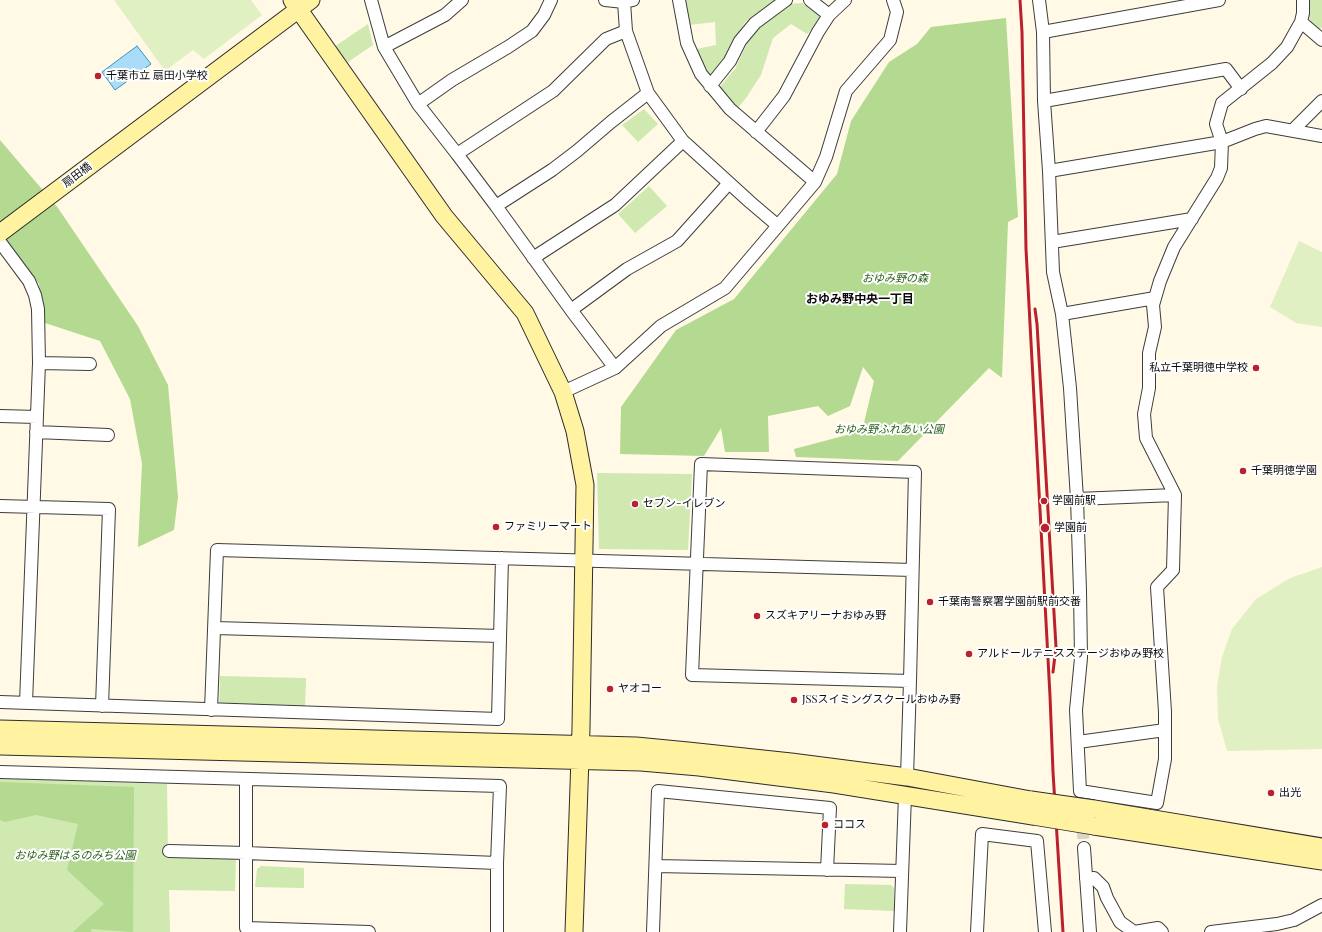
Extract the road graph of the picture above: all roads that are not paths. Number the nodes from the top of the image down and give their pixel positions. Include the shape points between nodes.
1 (372, 0) edge
2 (462, 0) edge
3 (551, 0) edge
4 (605, 0) edge
5 (679, 0) edge
6 (786, 0) edge
7 (810, 0) edge
8 (845, 0) edge
9 (893, 0) edge
10 (1039, 0) edge
11 (1219, 0) edge
12 (1304, 0) edge
13 (629, 1) edge
14 (300, 3) edge
15 (830, 15) junction
16 (1301, 22) junction
17 (626, 31) junction
18 (1043, 32) junction
19 (1322, 40) edge
20 (384, 47) junction
21 (710, 86) junction
22 (1241, 89) junction
23 (648, 94) junction
24 (1044, 101) junction
25 (1322, 101) edge
26 (418, 104) junction
27 (1293, 130) junction
28 (756, 132) junction
29 (1322, 136) edge
30 (684, 141) junction
31 (1222, 142) junction
32 (457, 154) junction
33 (1049, 171) junction
34 (814, 182) junction
35 (729, 183) junction
36 (496, 206) junction
37 (1192, 218) junction
38 (777, 225) junction
39 (0, 233) edge
40 (0, 242) edge
41 (1052, 242) junction
42 (533, 258) junction
43 (1156, 298) junction
44 (571, 310) junction
45 (1062, 314) junction
46 (39, 363) junction
47 (90, 364) dead end
48 (615, 368) junction
49 (563, 392) junction
50 (0, 416) edge
51 (37, 417) junction
52 (36, 432) junction
53 (108, 435) dead end
54 (1175, 495) junction
55 (1077, 499) junction
56 (0, 506) edge
57 (34, 506) junction
58 (502, 558) junction
59 (584, 560) junction
60 (696, 564) junction
61 (912, 570) junction
62 (215, 628) junction
63 (500, 636) junction
64 (910, 681) junction
65 (0, 702) edge
66 (26, 704) junction
67 (102, 706) junction
68 (211, 710) junction
69 (0, 729) edge
70 (1165, 730) junction
71 (1078, 742) junction
72 (581, 744) junction
73 (0, 746) edge
74 (580, 761) junction
75 (0, 772) edge
76 (907, 777) junction
77 (246, 780) junction
78 (905, 795) junction
79 (1032, 808) junction
80 (1094, 818) junction
81 (1322, 847) edge
82 (1084, 848) tunnel mouth
83 (169, 851) dead end
84 (246, 853) junction
85 (1322, 861) edge
86 (497, 863) junction
87 (656, 866) junction
88 (827, 870) junction
89 (902, 871) junction
90 (1086, 879) junction
91 (1322, 905) edge
92 (295, 931) edge
93 (368, 932) edge
94 (497, 932) edge
95 (574, 932) edge
96 (654, 932) edge
97 (900, 932) edge
98 (976, 932) edge
99 (1045, 932) edge
100 (1090, 932) edge
101 (1162, 932) edge
102 (1211, 932) edge

1 - 20 street
2 - 20 street via 445,15
3 - 26 street via 532,31
4 - 13 street
5 - 21 street via 687,43 701,74
6 - 21 street via 755,23
7 - 15 street
8 - 15 street
9 - 34 street via 897,12 890,40 846,91 826,157
10 - 18 street
11 - 18 street
12 - 16 street
13 - 17 street
14 - 39 street, 扇田橋
14 - 49 street via 440,210 524,313
15 - 28 street via 818,32 784,96
16 - 19 street
16 - 22 street via 1286,48
17 - 23 street
17 - 32 street via 606,39 554,91
18 - 24 street
20 - 26 street
21 - 28 street via 730,109
22 - 24 street via 1226,69
22 - 31 street via 1222,103 1216,124
23 - 30 street
23 - 36 street via 552,170
24 - 33 street
25 - 27 street
26 - 32 street
27 - 29 street
27 - 31 street via 1266,126
28 - 34 street
30 - 35 street
30 - 42 street via 615,205
31 - 33 street
31 - 37 street via 1221,168
32 - 36 street
33 - 41 street
34 - 38 street
35 - 38 street
35 - 44 street via 677,240 627,269
36 - 42 street
37 - 41 street
37 - 43 street via 1166,264
38 - 48 street via 725,288 661,326
40 - 46 street via 29,281 35,295 38,309
41 - 45 street via 1053,272
42 - 44 street
43 - 45 street
43 - 54 street via 1153,305 1154,327 1148,353 1149,388 1144,414 1146,438
44 - 48 street
45 - 55 street
46 - 47 street
46 - 51 street
48 - 49 street
49 - 59 street via 575,431 585,485
50 - 51 street
51 - 52 street
52 - 53 street
52 - 57 street
54 - 55 street
54 - 70 street via 1172,570 1157,587
55 - 71 street via 1081,658 1076,710
56 - 57 street
57 - 66 street
57 - 67 street via 109,509
58 - 59 street
58 - 62 street via 217,550
58 - 63 street
59 - 60 street
59 - 72 street
60 - 61 street
60 - 61 street via 701,464 915,472
60 - 64 street via 692,675
61 - 64 street
62 - 63 street
62 - 68 street
63 - 68 street via 498,719
64 - 76 street
65 - 66 street
66 - 67 street
67 - 68 street
69 - 72 street
70 - 71 street
70 - 71 street via 1165,759 1157,803 1080,791
72 - 74 street
72 - 76 street via 688,751
73 - 74 street
74 - 78 street via 642,762 699,767
74 - 95 street
75 - 77 street
76 - 79 street
77 - 84 street
77 - 86 street via 500,786
78 - 79 street
78 - 89 street
79 - 80 street, bridge
80 - 81 street
80 - 85 street
82 - 90 street
83 - 84 street
84 - 86 street
84 - 92 street via 246,928
86 - 94 street
87 - 88 street
87 - 88 street via 658,790 830,808
87 - 96 street
88 - 89 street
89 - 97 street
90 - 100 street
90 - 101 street via 1094,878 1103,887 1120,922 1134,932 1158,928
91 - 102 street via 1294,920
92 - 93 street
98 - 99 street via 982,834 1037,841

